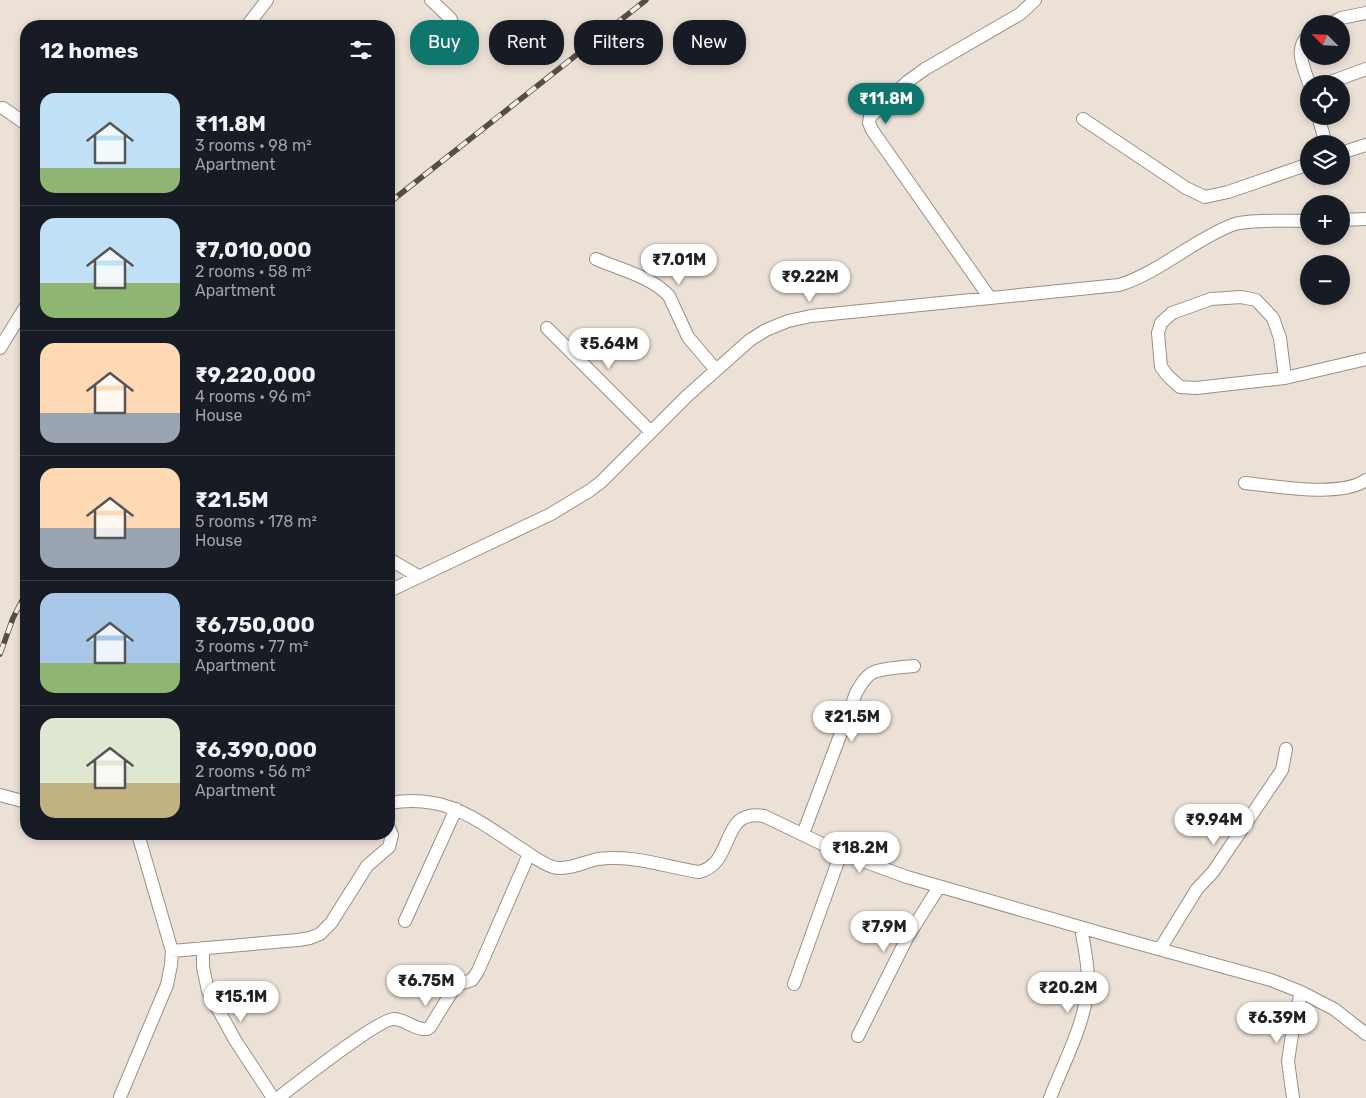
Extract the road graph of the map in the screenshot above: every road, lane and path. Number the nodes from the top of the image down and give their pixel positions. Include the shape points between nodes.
1 (268, 0) edge
2 (430, 0) edge
3 (1035, 0) edge
4 (1366, 13) edge
5 (1350, 16) edge
6 (451, 19) dead end
7 (251, 20) edge
8 (1366, 69) edge
9 (1350, 75) edge
10 (3, 108) dead end
11 (1083, 119) dead end
12 (20, 120) edge
13 (1366, 145) edge
14 (1350, 150) edge
15 (1300, 167) edge
16 (1366, 219) edge
17 (1300, 220) edge
18 (1350, 220) edge
19 (596, 259) dead end
20 (990, 298) junction
21 (20, 316) edge
22 (547, 328) dead end
23 (0, 348) edge
24 (1366, 359) edge
25 (716, 370) junction
26 (1285, 378) junction
27 (651, 432) junction
28 (1366, 480) edge
29 (1244, 483) dead end
30 (395, 563) edge
31 (418, 576) junction
32 (395, 587) edge
33 (914, 666) dead end
34 (1286, 750) dead end
35 (0, 795) edge
36 (20, 800) edge
37 (395, 802) edge
38 (456, 809) junction
39 (804, 834) junction
40 (140, 840) edge
41 (391, 840) edge
42 (841, 853) junction
43 (529, 854) junction
44 (939, 887) junction
45 (405, 921) dead end
46 (1081, 928) junction
47 (203, 948) junction
48 (1160, 949) junction
49 (172, 951) junction
50 (794, 984) dead end
51 (1301, 992) junction
52 (1366, 1034) edge
53 (858, 1036) dead end
54 (120, 1097) edge
55 (273, 1098) edge
56 (278, 1098) edge
57 (1050, 1098) edge
58 (1294, 1098) edge

1 - 7 street
2 - 6 street
3 - 20 street via 1020,14 919,74 886,101 869,123
4 - 5 street
8 - 9 street
10 - 12 street
11 - 15 street via 1186,188 1205,197
13 - 14 street
16 - 18 street
17 - 20 street via 1232,225 1132,281 1119,285
19 - 25 street via 665,291 688,337
20 - 25 street via 788,321 750,340
21 - 23 street
22 - 27 street
24 - 26 street
25 - 27 street
26 - 26 street via 1280,338 1273,318 1256,300 1241,297 1211,299 1172,313 1161,323 1158,333 1162,367 1180,387
27 - 31 street via 601,482 574,501
28 - 29 street via 1344,488 1311,490
30 - 31 street
31 - 32 street
33 - 39 street via 874,672 860,686
34 - 48 street via 1282,770 1213,872 1197,889
35 - 36 street
37 - 38 street via 435,802
38 - 43 street
38 - 45 street
39 - 42 street
39 - 43 street via 764,816 746,816 735,826 713,866 699,872 619,859 599,859 555,868
40 - 49 street
41 - 47 street via 389,847 367,866 331,923 320,934 298,940
42 - 44 street
42 - 50 street
43 - 56 street via 478,971 472,980 456,984 427,1029 394,1019 386,1021
44 - 46 street
44 - 53 street via 908,936
46 - 48 street
46 - 57 street via 1088,985 1081,1019
47 - 49 street
47 - 55 street via 208,991
48 - 51 street via 1271,980
49 - 54 street via 167,985
51 - 52 street via 1334,1009
51 - 58 street via 1288,1061

